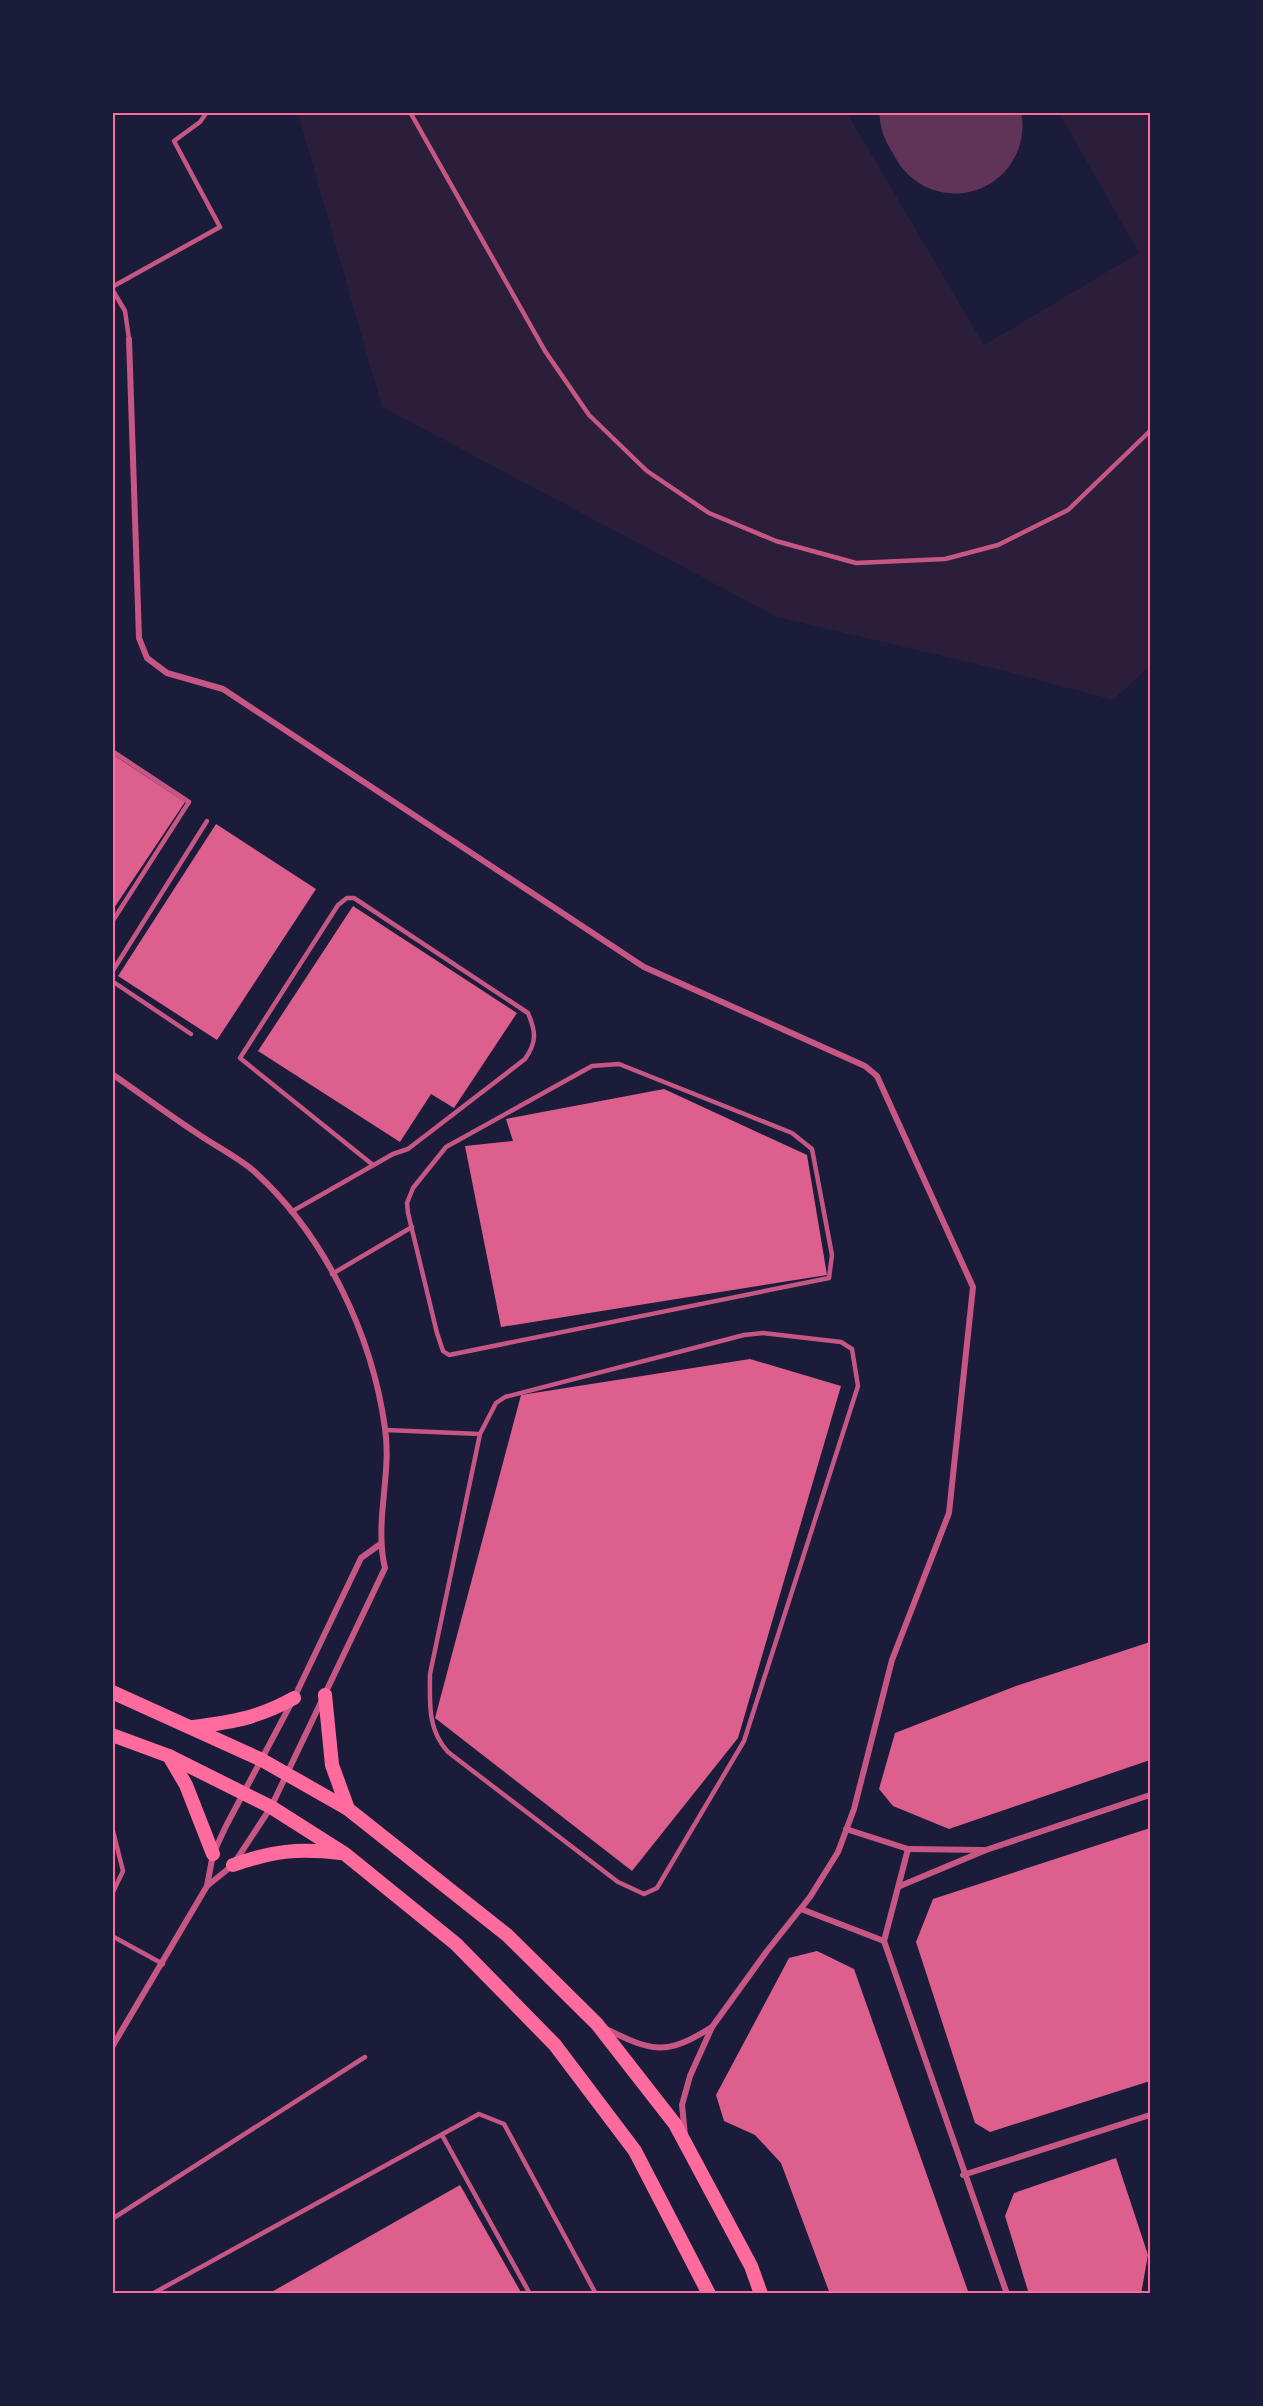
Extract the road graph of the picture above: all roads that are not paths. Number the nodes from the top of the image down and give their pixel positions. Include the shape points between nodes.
1 (207, 112) edge
2 (410, 112) edge
3 (112, 288) edge
4 (129, 339) joint
5 (1150, 430) edge
6 (112, 751) edge
7 (207, 821) dead end
8 (112, 922) edge
9 (112, 972) edge
10 (112, 981) edge
11 (191, 1034) dead end
12 (112, 1074) edge
13 (373, 1165) junction
14 (291, 1212) junction
15 (412, 1227) junction
16 (332, 1274) junction
17 (386, 1430) junction
18 (480, 1434) junction
19 (379, 1545) junction
20 (112, 1692) edge
21 (325, 1695) junction
22 (294, 1698) junction
23 (193, 1727) junction
24 (112, 1735) edge
25 (170, 1756) junction
26 (261, 1760) junction
27 (287, 1773) junction
28 (245, 1793) junction
29 (1150, 1795) edge
30 (271, 1807) junction
31 (348, 1809) junction
32 (112, 1827) edge
33 (846, 1829) junction
34 (908, 1849) junction
35 (986, 1850) junction
36 (213, 1854) junction
37 (345, 1854) junction
38 (233, 1865) junction
39 (207, 1886) junction
40 (900, 1886) junction
41 (112, 1894) edge
42 (801, 1909) junction
43 (112, 1936) edge
44 (884, 1941) junction
45 (163, 1964) junction
46 (597, 2024) junction
47 (712, 2027) junction
48 (112, 2047) edge
49 (365, 2057) dead end
50 (1150, 2115) edge
51 (442, 2135) junction
52 (686, 2144) junction
53 (963, 2175) junction
54 (112, 2218) edge
55 (152, 2294) edge
56 (530, 2294) edge
57 (596, 2294) edge
58 (709, 2294) edge
59 (760, 2294) edge
60 (1007, 2294) edge

1 - 3 lane via 174,141 220,227
2 - 5 lane via 545,351 589,415 647,471 710,513 776,541 856,563 945,559 998,545 1068,510
3 - 4 lane via 125,311
4 - 33 street via 139,638 147,658 167,673 224,690 644,967 865,1066 877,1076 973,1287 949,1513 892,1660
6 - 8 lane via 189,802
7 - 9 lane
10 - 11 lane
12 - 14 street via 255,1172
13 - 13 lane via 240,1058 346,898 354,898 515,1003 528,1013 534,1038 534,1047 525,1059 408,1149
13 - 14 lane
14 - 16 street
15 - 15 lane via 437,1333 443,1351 449,1355 829,1278 832,1268 812,1149 792,1133 619,1064 592,1066 446,1147 413,1188 407,1203
15 - 16 lane
16 - 17 street via 352,1311 376,1376
17 - 18 lane
17 - 19 street via 387,1467
18 - 18 lane via 430,1674 436,1739 618,1882 644,1894 657,1888 744,1741 858,1386 852,1349 841,1342 762,1333 744,1335 505,1397 496,1403
19 - 21 street via 385,1569
19 - 22 street via 361,1558
20 - 23 main road
21 - 27 street
21 - 31 main road via 332,1765
22 - 23 main road via 242,1721
22 - 26 street
23 - 26 main road
24 - 25 main road
25 - 28 main road
25 - 36 main road via 190,1793
26 - 27 main road
26 - 28 street
27 - 30 street
27 - 31 main road
28 - 30 main road
28 - 36 street
29 - 35 street
30 - 37 main road
30 - 38 street
31 - 46 main road via 507,1935
32 - 41 lane via 123,1871
33 - 34 street
33 - 42 street via 838,1852
34 - 35 street
34 - 40 street
35 - 40 street
36 - 39 street
37 - 38 main road via 288,1850
37 - 58 main road via 456,1944 555,2045 635,2151
38 - 39 street
39 - 45 street
40 - 44 street
42 - 44 street
42 - 47 street
43 - 45 lane
44 - 53 street
45 - 48 street
46 - 47 street via 641,2046 662,2049 687,2043
46 - 52 main road via 675,2124
47 - 52 street via 682,2105
49 - 54 lane
50 - 53 street
51 - 55 lane
51 - 56 lane
51 - 57 lane via 479,2114 504,2124
52 - 59 main road via 751,2266
53 - 60 street

